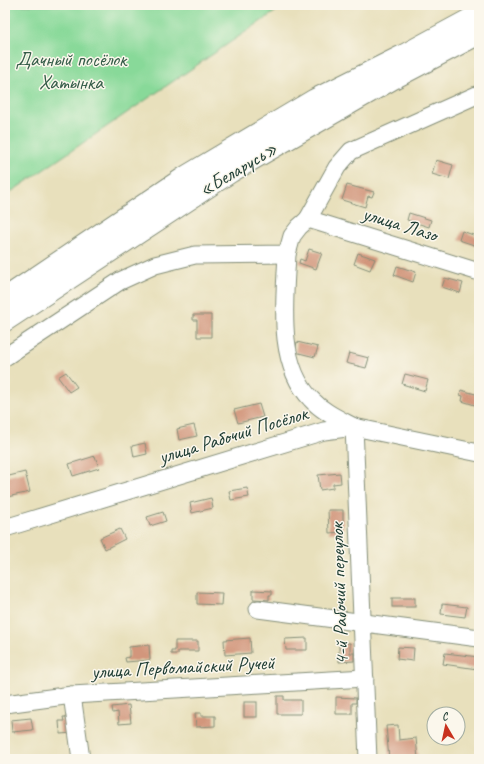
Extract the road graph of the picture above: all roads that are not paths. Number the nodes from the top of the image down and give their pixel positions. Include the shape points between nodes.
1 (479, 15) edge
2 (479, 33) edge
3 (479, 94) edge
4 (308, 219) junction
5 (287, 254) junction
6 (479, 272) edge
7 (5, 299) edge
8 (5, 320) edge
9 (5, 357) edge
10 (354, 427) junction
11 (479, 452) edge
12 (5, 528) edge
13 (258, 609) dead end
14 (363, 622) junction
15 (479, 638) edge
16 (365, 678) junction
17 (72, 696) junction
18 (5, 704) edge
19 (81, 759) edge
20 (368, 759) edge

1 - 7 highway, «Беларусь» via 315,100 192,173
2 - 8 highway, «Беларусь» via 393,78 231,171
3 - 4 street via 351,151 337,167
4 - 5 street via 292,236
4 - 6 street, улица Лазо
5 - 9 street via 194,255 156,265 120,281
5 - 10 street via 284,323 294,369 301,387 311,400 329,414
10 - 11 street, улица Рабочий Посёлок
10 - 12 street, улица Рабочий Посёлок via 324,431
10 - 14 street, 4-й Рабочий переулок
13 - 14 street
14 - 15 street
14 - 16 street, 4-й Рабочий переулок
16 - 17 street, улица Первомайский Ручей
16 - 20 street, 4-й Рабочий переулок
17 - 18 street, улица Первомайский Ручей
17 - 19 street

